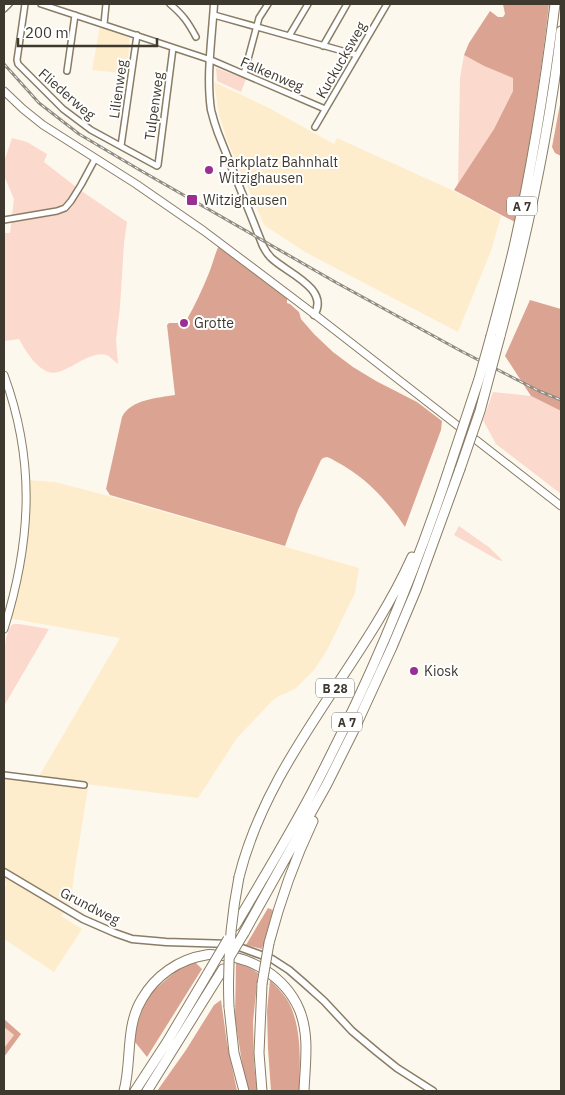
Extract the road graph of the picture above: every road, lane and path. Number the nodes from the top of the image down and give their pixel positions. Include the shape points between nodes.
1 (9, 4) edge
2 (24, 4) edge
3 (41, 4) edge
4 (106, 4) edge
5 (170, 4) edge
6 (214, 4) edge
7 (268, 4) edge
8 (308, 4) edge
9 (347, 4) edge
10 (387, 4) edge
11 (555, 4) edge
12 (54, 6) edge
13 (4, 9) edge
14 (74, 15) junction
15 (214, 15) junction
16 (104, 24) junction
17 (257, 27) junction
18 (561, 30) edge
19 (137, 35) junction
20 (289, 36) junction
21 (196, 37) dead end
22 (323, 46) junction
23 (174, 48) junction
24 (357, 55) junction
25 (552, 59) junction
26 (211, 60) junction
27 (67, 70) dead end
28 (244, 74) junction
29 (5, 94) edge
30 (326, 109) junction
31 (315, 127) dead end
32 (121, 146) junction
33 (95, 159) junction
34 (157, 166) joint
35 (4, 220) edge
36 (314, 315) junction
37 (496, 336) junction
38 (4, 375) edge
39 (561, 506) edge
40 (436, 507) junction
41 (4, 629) edge
42 (4, 775) edge
43 (327, 784) junction
44 (84, 786) dead end
45 (4, 872) edge
46 (124, 1091) edge
47 (135, 1091) edge
48 (147, 1091) edge
49 (244, 1091) edge
50 (262, 1091) edge
51 (304, 1091) edge
52 (433, 1091) edge

1 - 13 street
2 - 32 street, Fliederweg via 18,64 63,109 91,130
3 - 12 street, Falkenweg
4 - 16 street
5 - 21 street via 183,15
6 - 15 street
7 - 17 street
8 - 20 street
9 - 22 street
10 - 24 street, Kuckucksweg
11 - 25 highway, A 7
12 - 14 street, Falkenweg
14 - 16 street, Falkenweg
14 - 27 street
15 - 17 street
15 - 26 street
16 - 19 street, Falkenweg
17 - 20 street
17 - 28 street
18 - 25 highway, A 7
19 - 23 street, Falkenweg
19 - 32 street, Lilienweg
20 - 22 street
22 - 24 street
23 - 26 street, Falkenweg
23 - 34 street, Tulpenweg
24 - 30 street, Kuckucksweg
25 - 37 highway, A 7
26 - 28 street, Falkenweg
26 - 36 street via 213,118 262,246 275,262 314,292 318,304
28 - 30 street, Falkenweg
29 - 33 main road via 43,125
30 - 31 street, Kuckucksweg
32 - 34 street, Fliederweg
33 - 35 street via 65,208
33 - 36 main road via 204,230
36 - 39 main road
37 - 40 highway, A 7, bridge
37 - 43 highway, A 7, bridge via 480,411 416,590
38 - 41 main road via 22,440 26,480 24,538
40 - 47 highway, A 7, bridge via 383,644 311,793 168,1042
40 - 49 highway, B 28, bridge via 378,624 288,761 244,856 228,950 234,1052
42 - 44 street
43 - 48 highway, A 7, bridge via 223,969
43 - 50 highway, bridge via 327,792 292,868 269,943 262,984 258,1053
45 - 52 street, Grundweg via 83,919 115,933 166,942 231,944 272,959 304,983 377,1052
46 - 51 highway via 130,1038 142,998 170,968 206,954 247,960 275,977 288,991 304,1026

